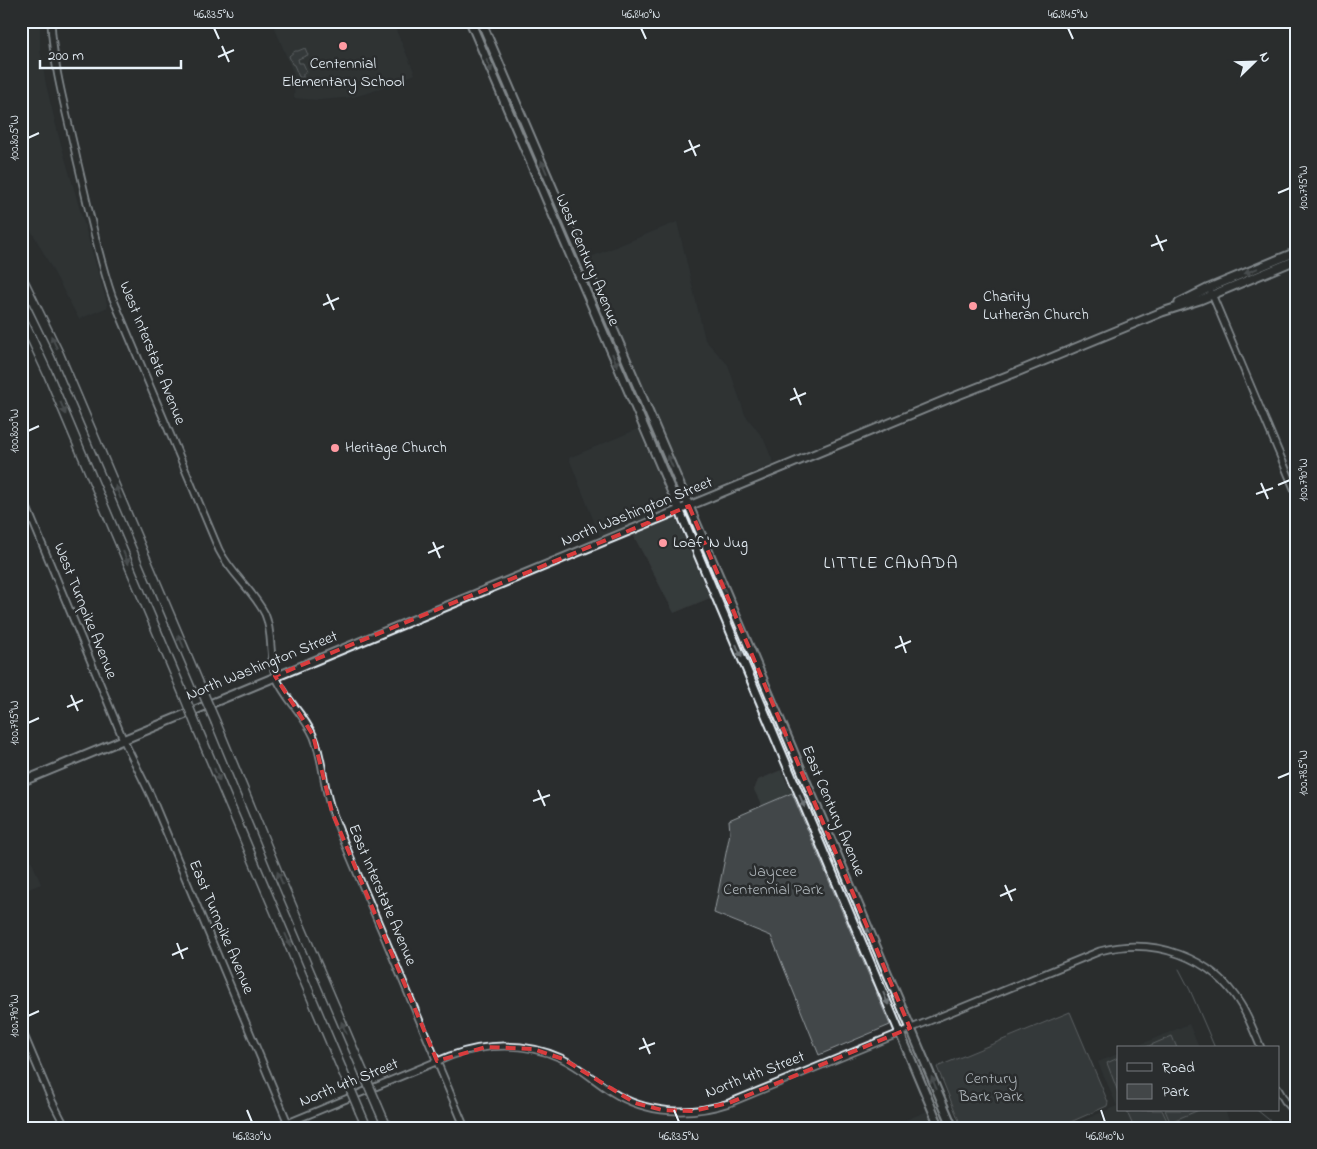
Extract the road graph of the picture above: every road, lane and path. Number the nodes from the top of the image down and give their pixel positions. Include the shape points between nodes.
1 (51, 21) edge
2 (470, 21) edge
3 (481, 21) edge
4 (1296, 252) edge
5 (1296, 260) edge
6 (21, 276) edge
7 (1211, 291) junction
8 (21, 316) edge
9 (21, 493) edge
10 (1296, 493) edge
11 (689, 506) junction
12 (679, 509) junction
13 (275, 676) junction
14 (123, 739) junction
15 (21, 782) edge
16 (21, 1028) edge
17 (910, 1028) junction
18 (900, 1032) junction
19 (1260, 1046) edge
20 (437, 1061) junction
21 (1280, 1093) edge
22 (1296, 1113) edge
23 (289, 1125) edge
24 (66, 1128) edge
25 (276, 1128) edge
26 (367, 1128) edge
27 (387, 1128) edge
28 (465, 1128) edge
29 (940, 1128) edge
30 (953, 1128) edge

1 - 13 street, West Interstate Avenue via 63,101 112,296 219,550 265,614 270,628
2 -> 12 main road, West Century Avenue
11 -> 3 main road, West Century Avenue
4 -> 7 main road, North Washington Street
5 - 7 main road, North Washington Street
27 -> 6 highway, bridge via 59,354
7 - 10 street
7 - 11 main road, North Washington Street
8 -> 26 highway, bridge
9 - 14 street, West Turnpike Avenue
11 - 12 main road, North Washington Street
17 -> 11 main road, East Century Avenue
12 - 13 main road, North Washington Street
12 -> 18 main road, East Century Avenue
13 - 14 main road, North Washington Street
13 - 20 street, East Interstate Avenue via 313,735 332,812
14 - 15 main road, North Washington Street
14 - 23 street, East Turnpike Avenue via 151,796
16 - 24 street
17 - 18 street, North 4th Street
17 - 19 street, North 4th Street via 1100,951 1134,946 1173,951 1208,969 1241,1005
30 -> 17 main road, East Century Avenue
18 - 20 street, North 4th Street via 729,1103 693,1111 662,1110 635,1103 563,1059 533,1049 486,1047
18 - 29 main road, East Century Avenue
20 - 23 street, North 4th Street
20 - 28 street, East Interstate Avenue
21 - 22 street
23 - 25 street, North 4th Street

